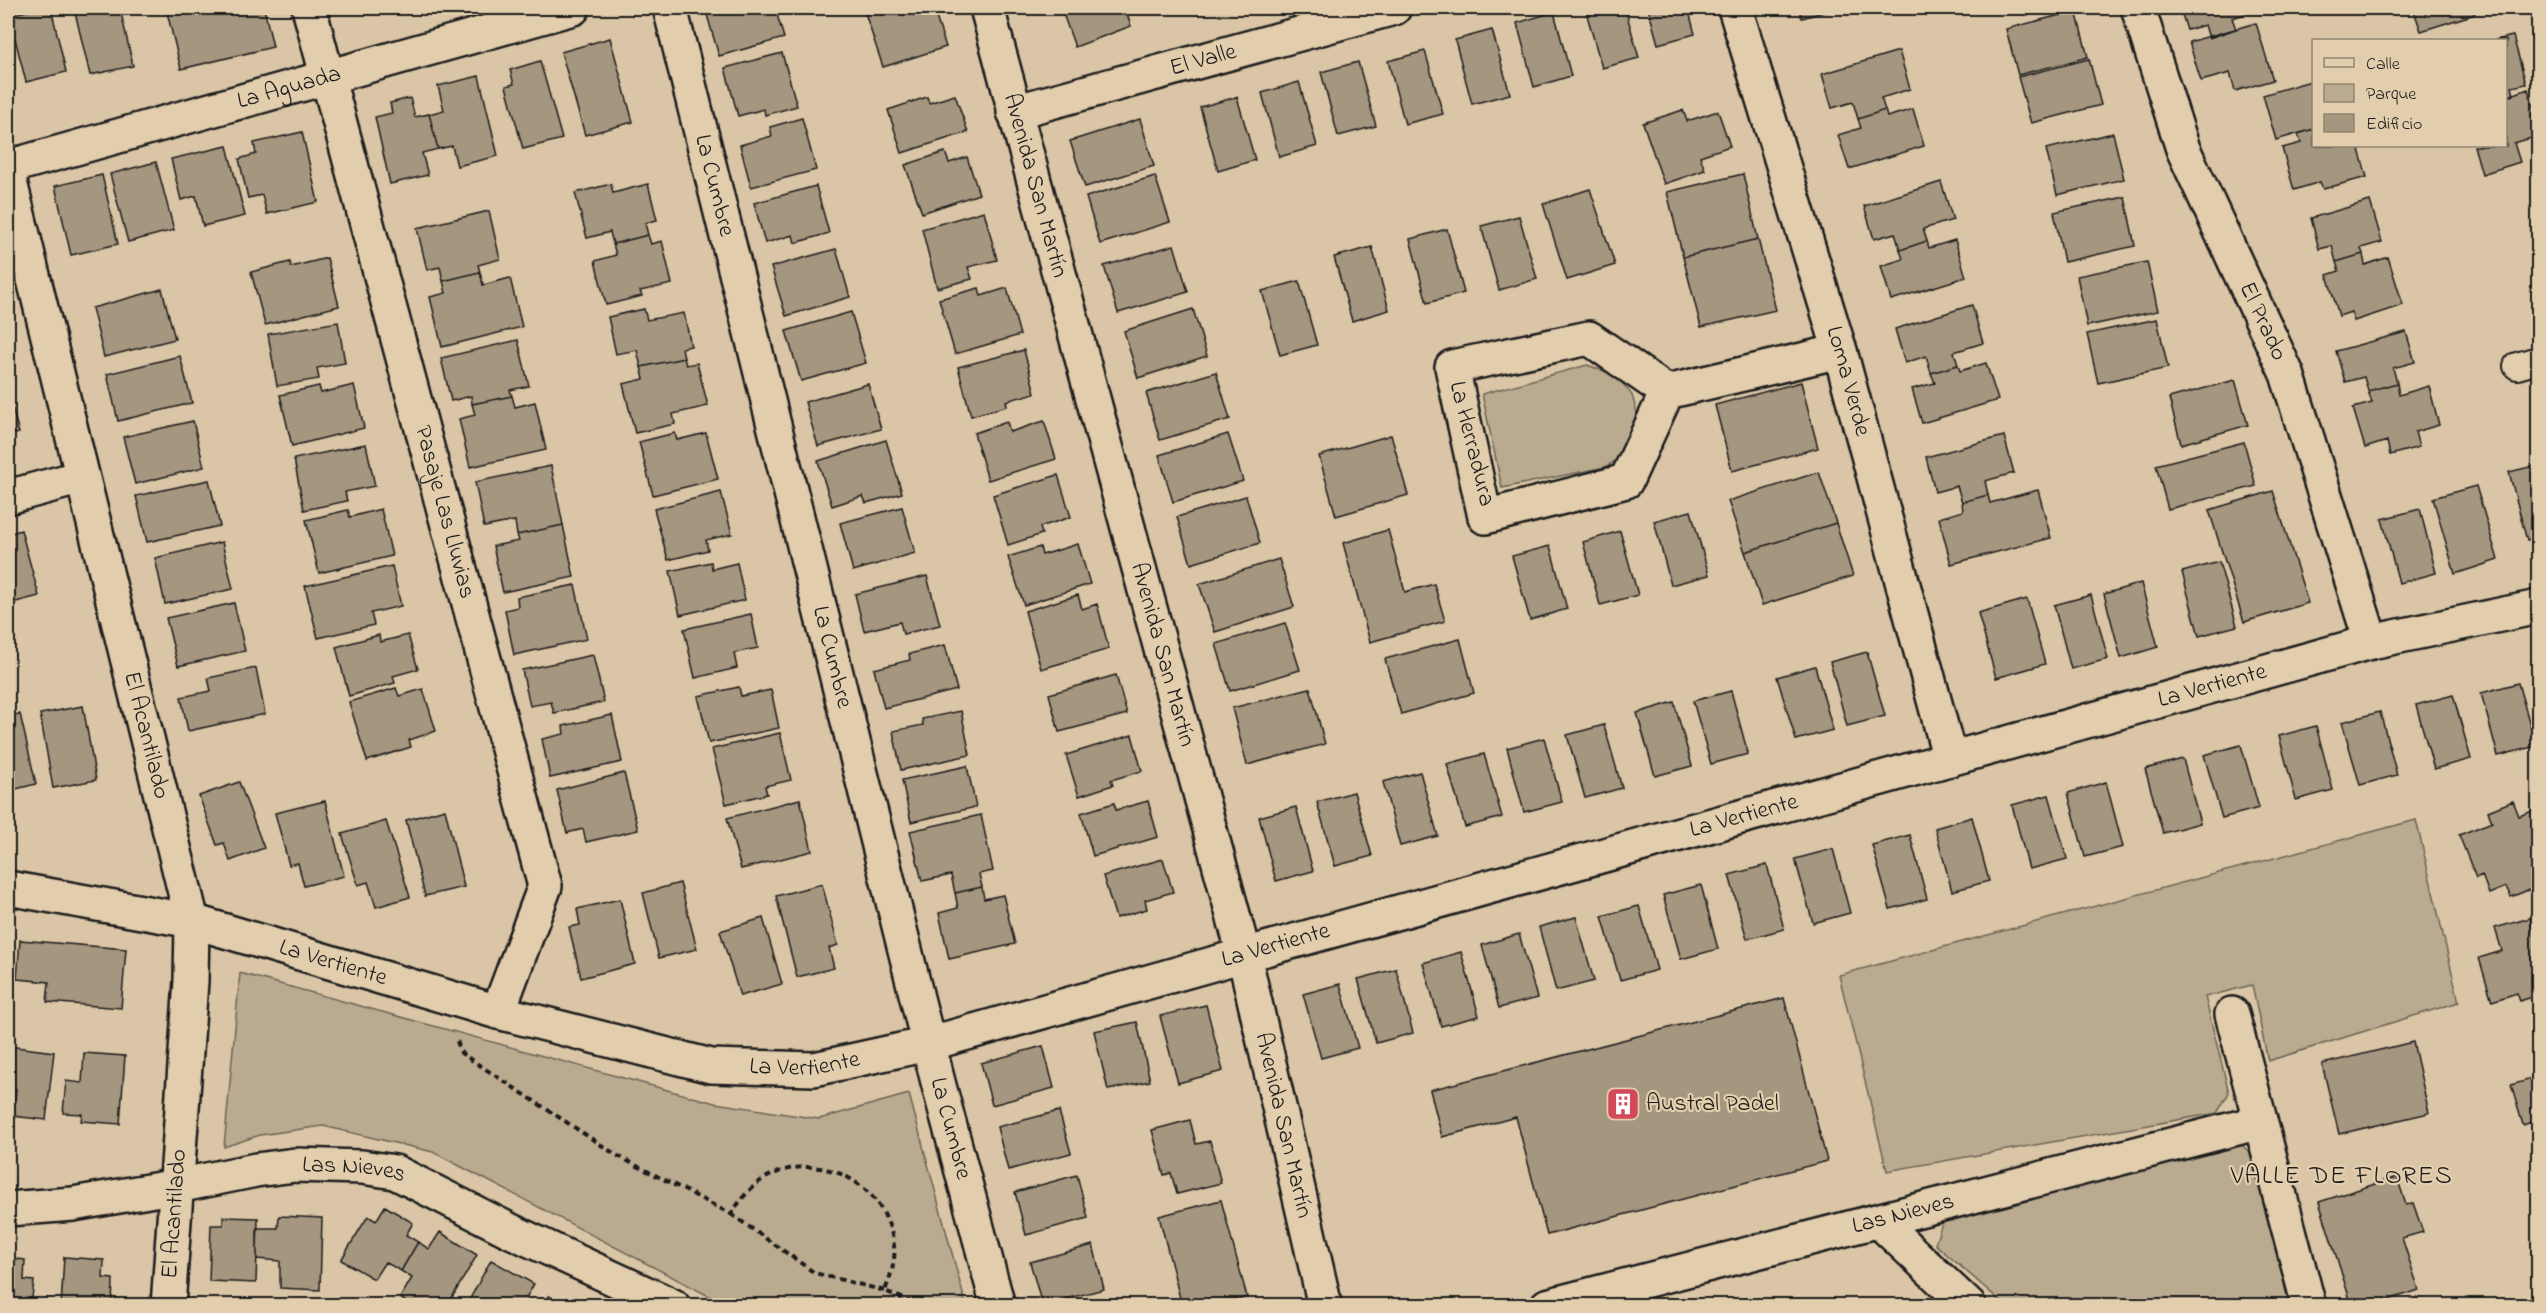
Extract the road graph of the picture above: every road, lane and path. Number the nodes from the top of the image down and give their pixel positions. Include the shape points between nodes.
1 (309, 8) edge
2 (573, 8) edge
3 (670, 8) edge
4 (987, 8) edge
5 (1395, 8) edge
6 (1735, 8) edge
7 (2138, 8) edge
8 (327, 77) junction
9 (1014, 112) junction
10 (8, 167) edge
11 (8, 174) edge
12 (1840, 351) junction
13 (1667, 392) junction
14 (82, 477) junction
15 (8, 497) edge
16 (2538, 607) edge
17 (2371, 642) junction
18 (1950, 759) junction
19 (8, 888) edge
20 (192, 921) junction
21 (1244, 955) junction
22 (441, 994) junction
23 (498, 1012) junction
24 (2232, 1014) dead end
25 (928, 1044) junction
26 (2260, 1122) junction
27 (177, 1186) junction
28 (8, 1209) edge
29 (731, 1214) junction
30 (1879, 1221) junction
31 (885, 1291) junction
32 (168, 1305) edge
33 (673, 1305) edge
34 (921, 1305) edge
35 (998, 1305) edge
36 (1325, 1305) edge
37 (1547, 1305) edge
38 (1969, 1305) edge
39 (2308, 1305) edge

1 - 8 street, Pasaje Las Lluvias
2 - 8 street, La Aguada
3 - 25 street, La Cumbre
4 - 9 street, Avenida San Martín
5 - 9 street, El Valle
6 - 12 street, Loma Verde
7 - 17 street, El Prado via 2183,149 2287,374
8 - 10 street, La Aguada
8 - 23 street, Pasaje Las Lluvias via 545,886
9 - 21 street, Avenida San Martín
11 - 14 street, El Acantilado
12 - 13 street
12 - 18 street, Loma Verde
13 - 13 street, La Herradura via 1589,338 1452,367 1485,517 1626,481
14 - 15 street
14 - 20 street, El Acantilado
16 - 17 street, La Vertiente
17 - 18 street, La Vertiente
18 - 21 street, La Vertiente
19 - 20 street, La Vertiente
20 - 22 street, La Vertiente
20 - 27 street, El Acantilado
21 - 25 street, La Vertiente
21 - 36 street, Avenida San Martín
22 - 23 street, La Vertiente
22 - 29 path via 461,1053 618,1156
23 - 25 street, La Vertiente via 711,1066 814,1069
24 - 26 street
25 - 35 street, La Cumbre
26 - 30 street, Las Nieves
26 - 39 street
27 - 28 street, Las Nieves via 73,1204
27 - 32 street, El Acantilado
27 - 33 street, Las Nieves via 295,1165 340,1165 395,1172
29 - 31 path via 815,1273
29 - 31 path via 761,1181 780,1171 825,1168 846,1176 865,1188 889,1226 894,1247
30 - 37 street, Las Nieves
30 - 38 street
31 - 34 path

